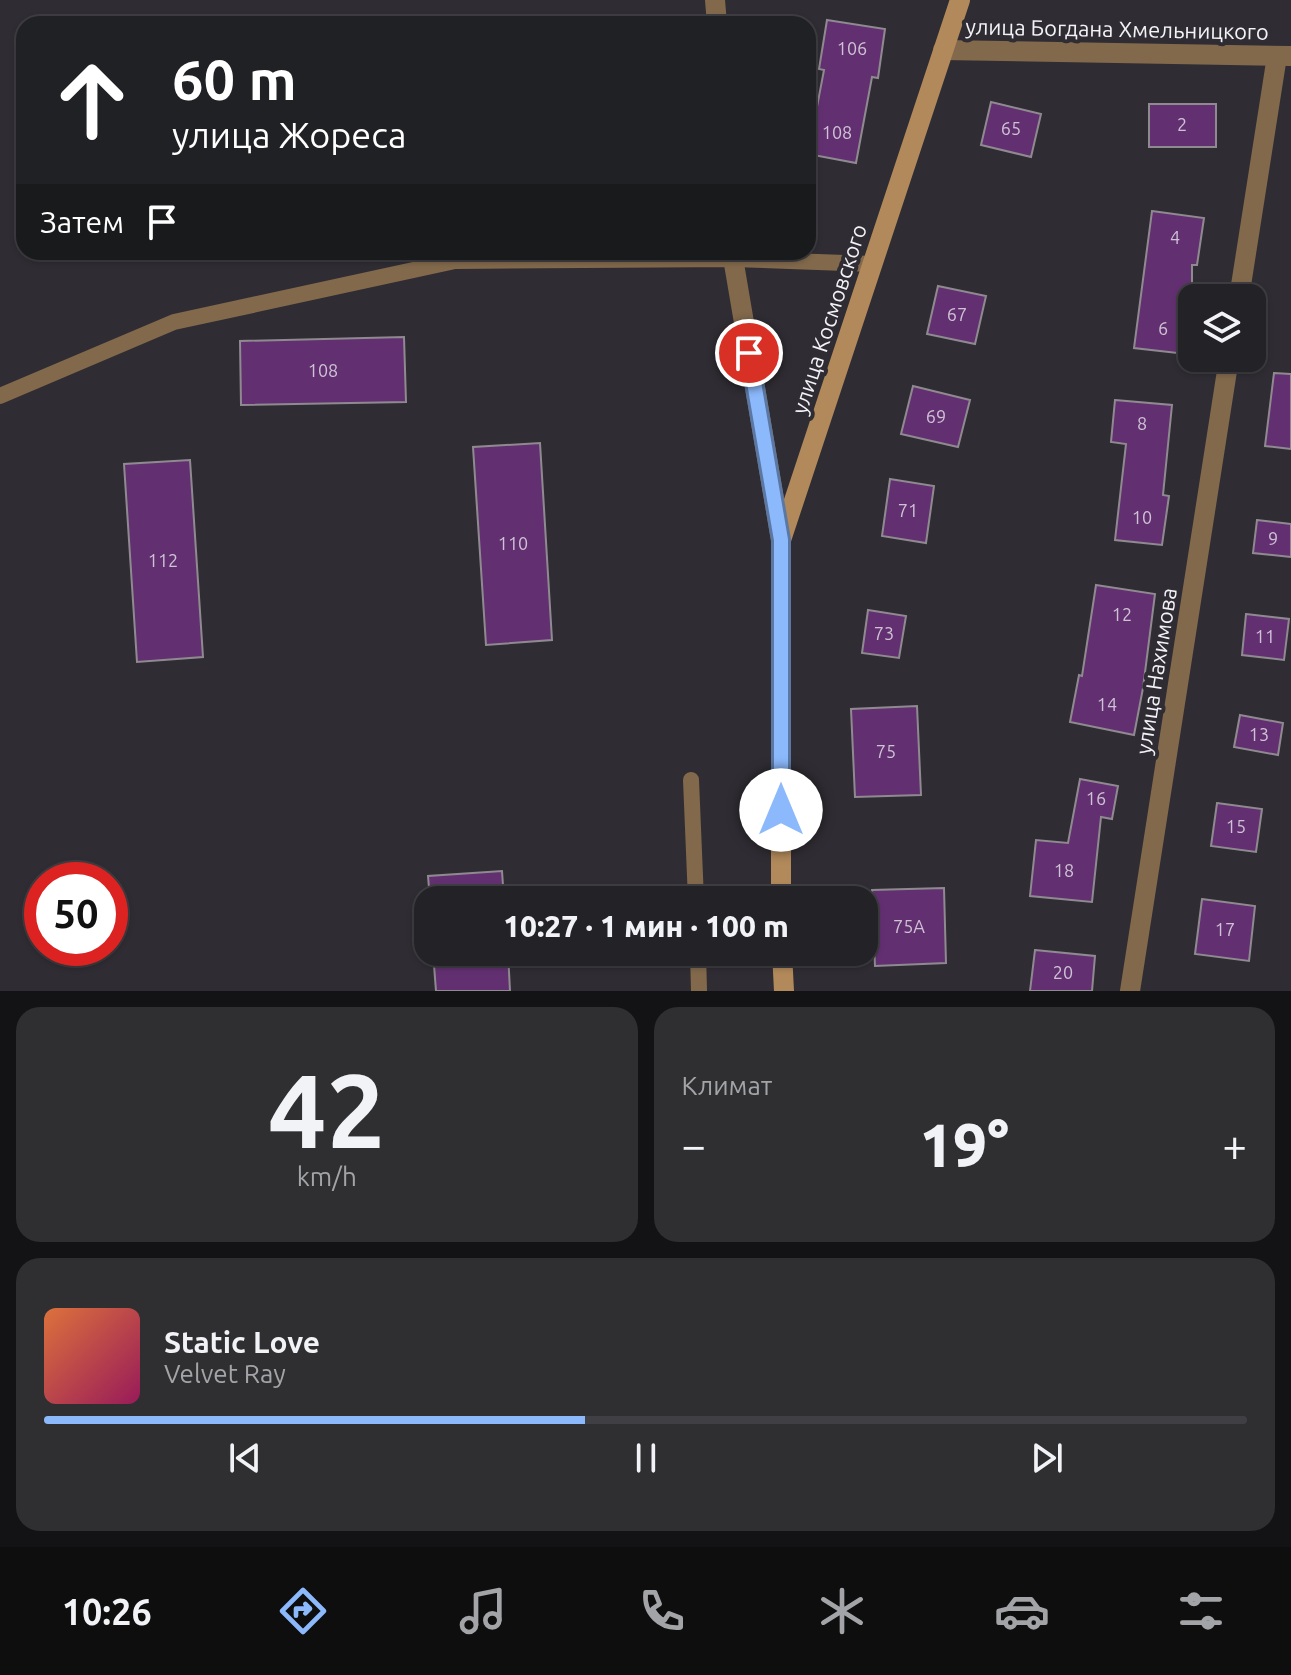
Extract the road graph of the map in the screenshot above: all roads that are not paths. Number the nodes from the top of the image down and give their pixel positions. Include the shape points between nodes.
1 (960, 0) edge
2 (943, 50) junction
3 (1284, 56) edge
4 (511, 260) edge
5 (734, 260) edge
6 (803, 260) edge
7 (873, 264) junction
8 (1242, 284) edge
9 (1227, 372) edge
10 (0, 396) edge
11 (781, 540) junction
12 (691, 780) dead end
13 (695, 886) edge
14 (781, 886) edge
15 (698, 966) edge
16 (783, 966) edge
17 (699, 991) edge
18 (784, 991) edge
19 (1130, 991) edge

1 - 2 main road, улица Космовского
2 - 3 street, улица Богдана Хмельницкого
2 - 7 main road, улица Космовского
3 - 8 street
4 - 10 lane via 455,261 174,322
5 - 11 street
6 - 7 lane
7 - 11 main road, улица Космовского
9 - 19 street, улица Нахимова
11 - 14 main road, улица Космовского
12 - 13 lane
15 - 17 lane
16 - 18 main road

